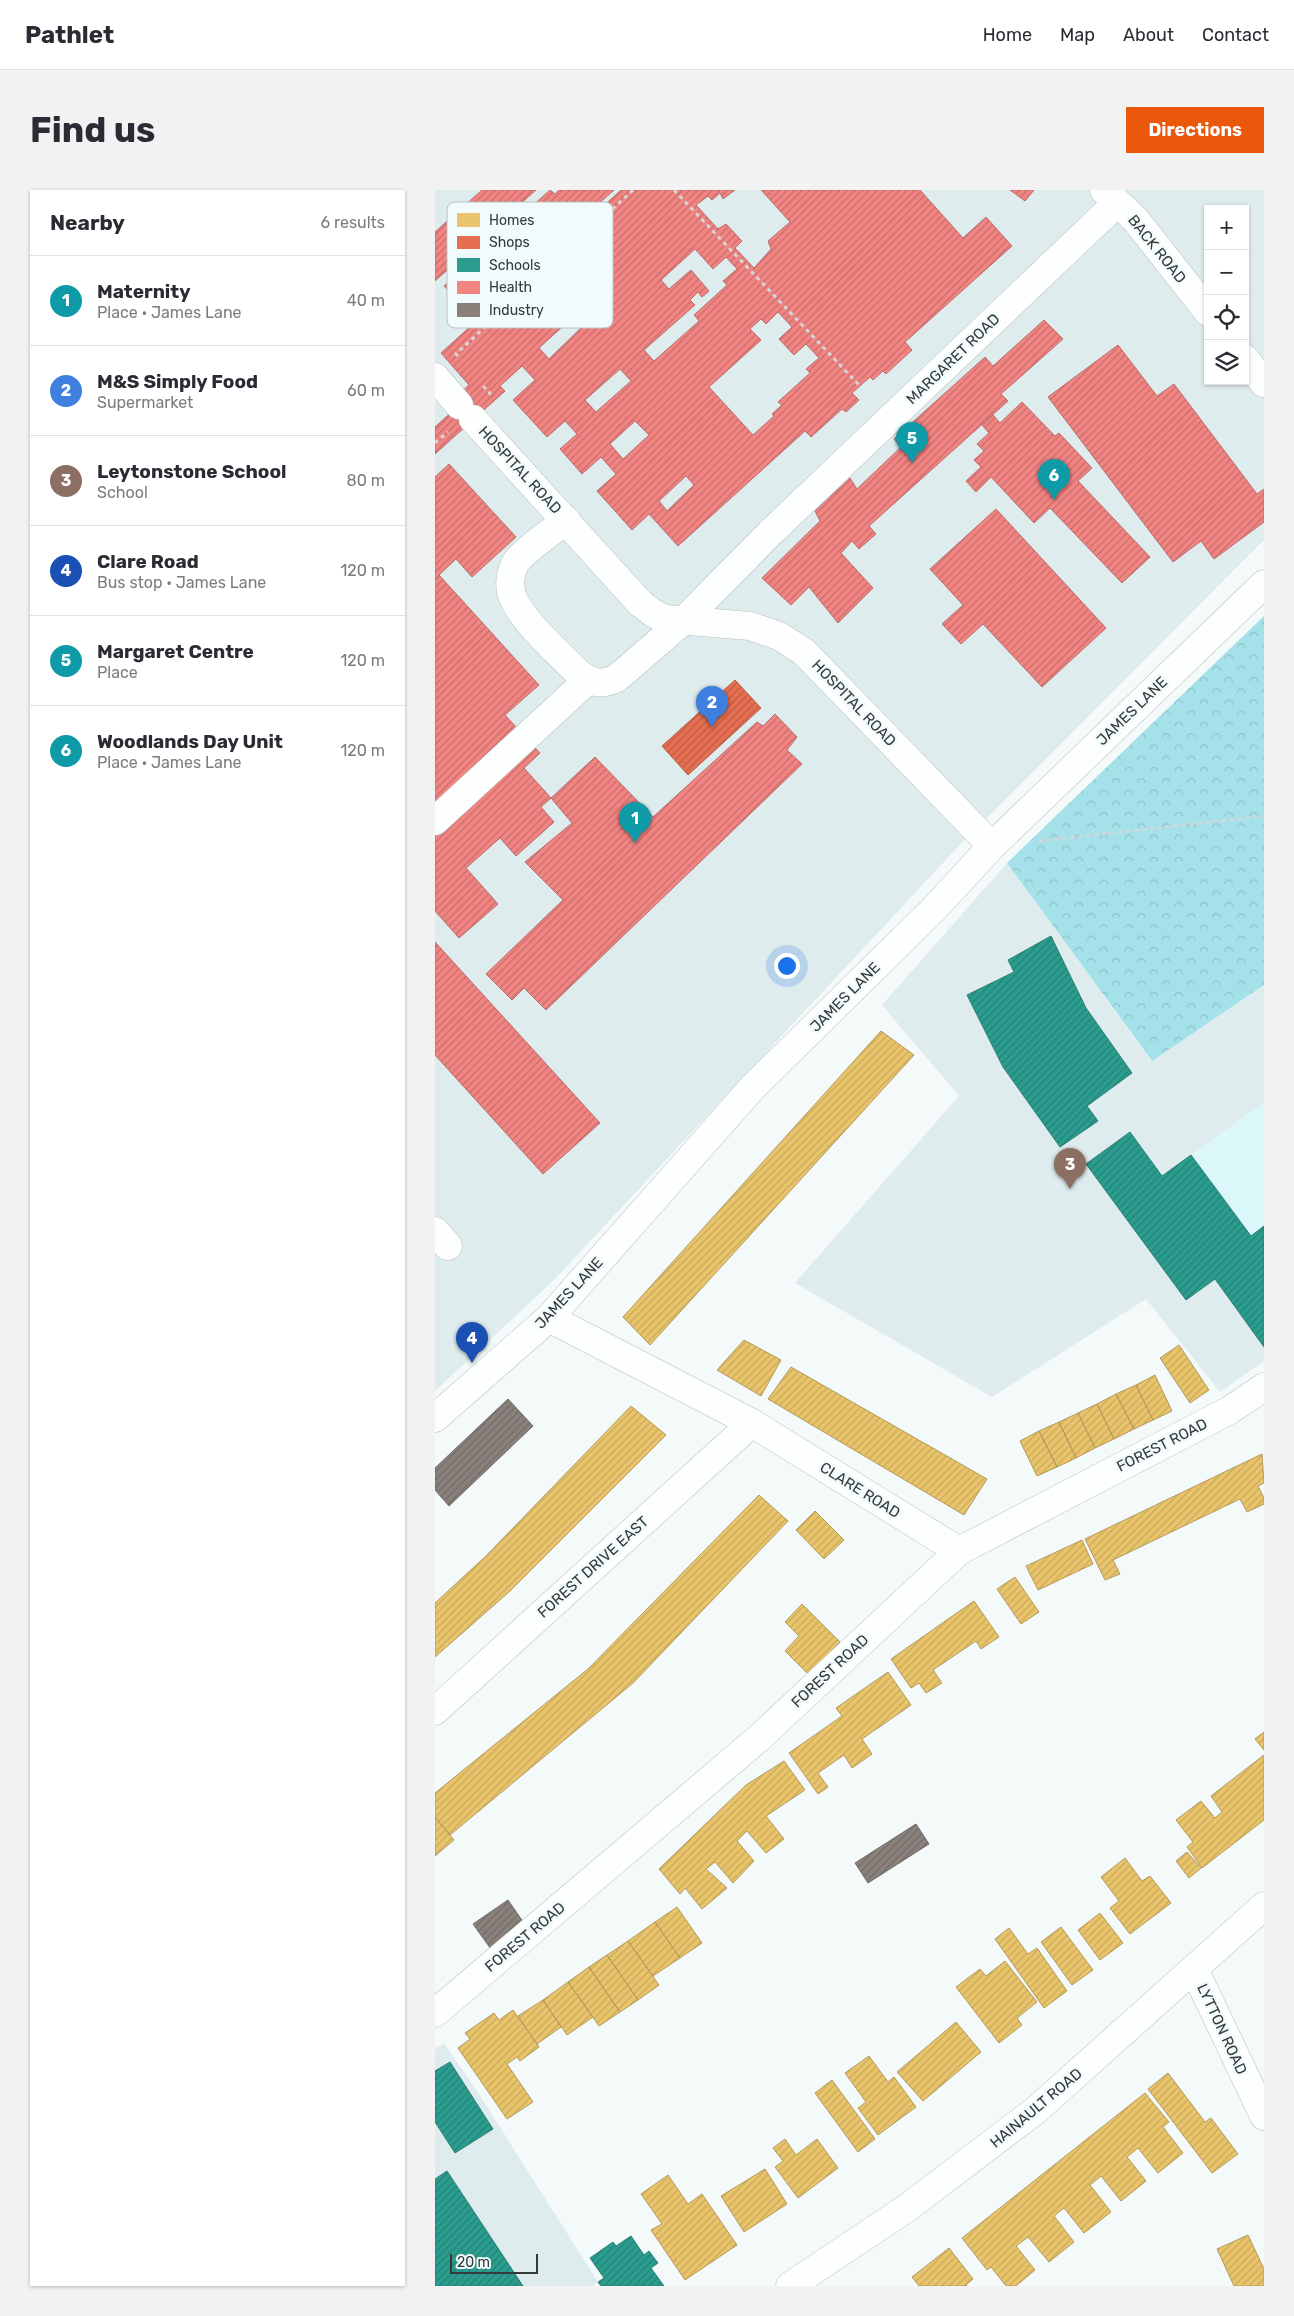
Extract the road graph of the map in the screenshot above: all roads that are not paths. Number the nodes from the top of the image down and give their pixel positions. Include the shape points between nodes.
1 (1110, 196) edge
2 (1204, 307) edge
3 (1249, 364) edge
4 (435, 377) edge
5 (1264, 383) edge
6 (566, 520) junction
7 (1264, 584) edge
8 (683, 621) junction
9 (588, 680) junction
10 (435, 821) edge
11 (992, 846) junction
12 (549, 1318) junction
13 (1264, 1387) edge
14 (435, 1418) edge
15 (752, 1423) junction
16 (959, 1551) junction
17 (435, 1711) edge
18 (1264, 1906) edge
19 (1194, 1969) junction
20 (435, 2013) edge
21 (1264, 2116) edge
22 (790, 2286) edge

1 - 2 street, BACK ROAD via 1135,219
1 - 8 street, MARGARET ROAD
3 - 5 street
4 - 6 street, HOSPITAL ROAD
6 - 8 street, HOSPITAL ROAD via 640,603 665,619
6 - 9 street, HOSPITAL ROAD via 517,560 511,572 511,586 514,601 525,616
7 - 11 street, JAMES LANE
8 - 9 street via 617,678 599,684
8 - 11 street, HOSPITAL ROAD via 750,626 779,636 804,652
9 - 10 street
11 - 12 street, JAMES LANE via 933,910 753,1087
12 - 14 street, JAMES LANE
12 - 15 street, CLARE ROAD
13 - 16 street, FOREST ROAD via 1230,1410
15 - 16 street, CLARE ROAD
15 - 17 street, FOREST DRIVE EAST
16 - 20 street, FOREST ROAD via 759,1738
18 - 19 street, HAINAULT ROAD
19 - 21 street, LYTTON ROAD
19 - 22 street, HAINAULT ROAD via 1036,2110 988,2148 907,2208

